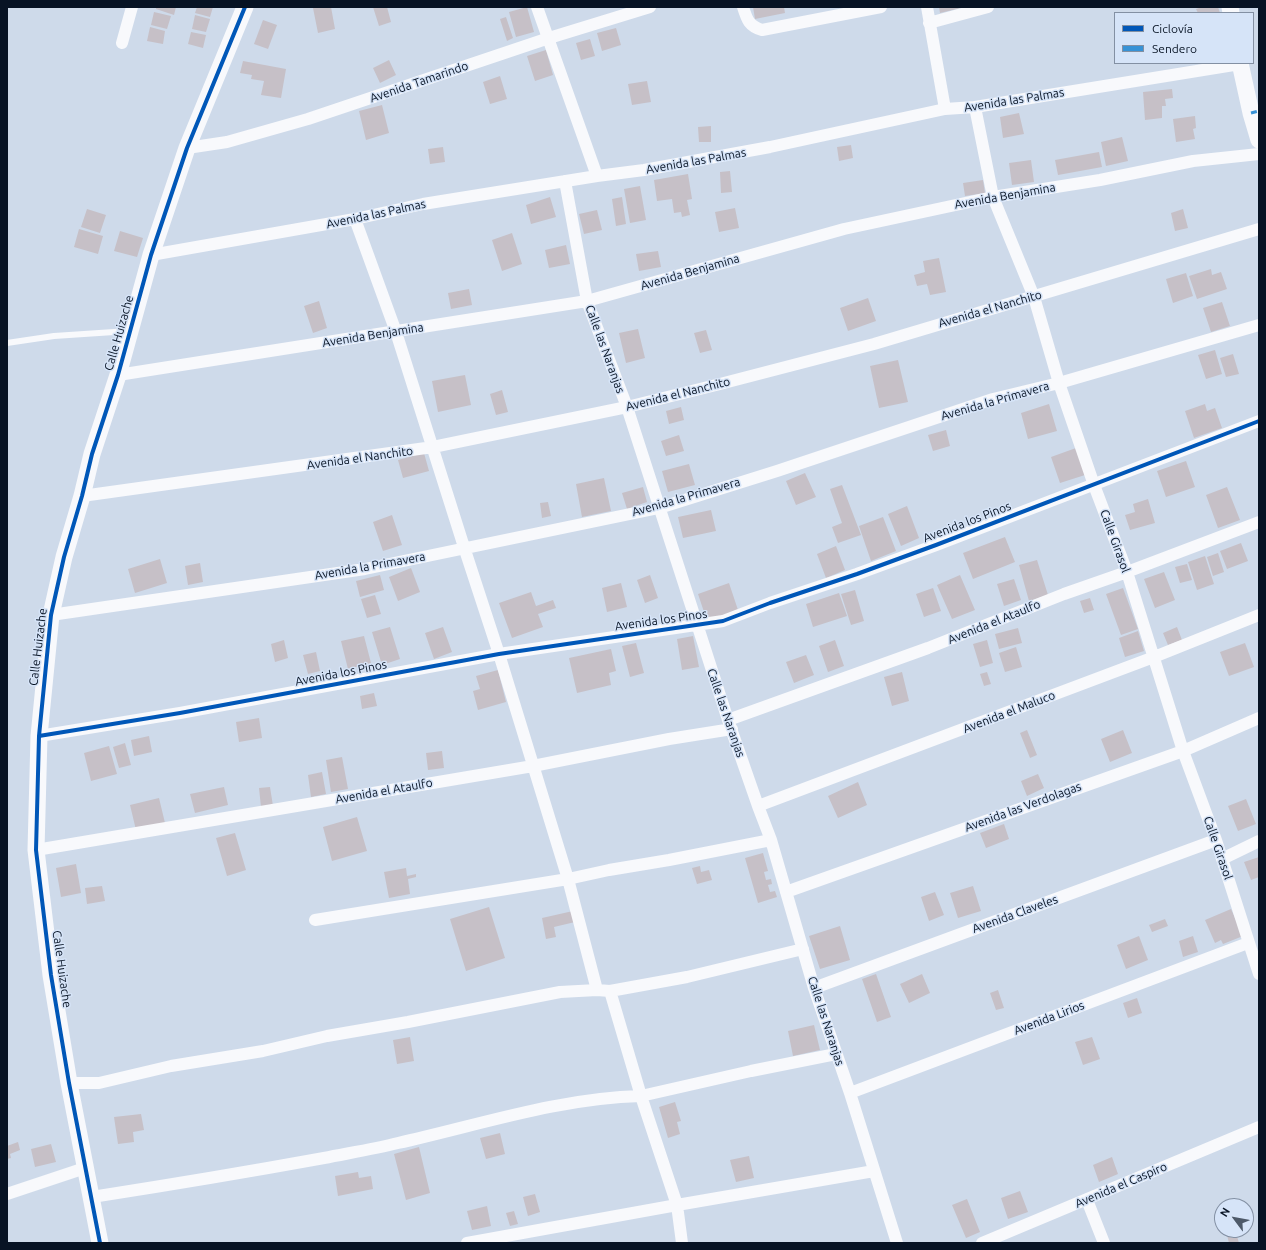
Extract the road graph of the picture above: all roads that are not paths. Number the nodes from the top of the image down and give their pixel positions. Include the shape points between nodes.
1 (132, 7) edge
2 (244, 7) edge
3 (537, 7) edge
4 (650, 7) edge
5 (743, 7) edge
6 (881, 7) edge
7 (927, 7) edge
8 (988, 7) edge
9 (929, 23) junction
10 (549, 38) junction
11 (122, 44) dead end
12 (1234, 64) edge
13 (1240, 64) edge
14 (975, 107) junction
15 (944, 110) junction
16 (1259, 140) edge
17 (187, 148) junction
18 (1259, 154) edge
19 (597, 176) junction
20 (565, 181) junction
21 (993, 197) junction
22 (355, 219) junction
23 (1259, 229) edge
24 (151, 255) junction
25 (1034, 297) junction
26 (587, 302) junction
27 (1259, 325) edge
28 (130, 330) junction
29 (396, 332) junction
30 (7, 343) edge
31 (118, 375) junction
32 (1060, 383) junction
33 (627, 407) junction
34 (1259, 421) edge
35 (433, 448) junction
36 (1094, 485) junction
37 (82, 496) junction
38 (659, 508) junction
39 (1259, 522) edge
40 (464, 548) junction
41 (1127, 572) junction
42 (51, 614) junction
43 (1259, 615) edge
44 (697, 625) junction
45 (500, 654) junction
46 (1154, 657) junction
47 (1259, 718) edge
48 (730, 724) junction
49 (39, 736) junction
50 (1183, 751) junction
51 (533, 766) junction
52 (758, 806) junction
53 (771, 840) junction
54 (1216, 840) junction
55 (1259, 841) edge
56 (36, 850) junction
57 (1222, 859) junction
58 (568, 879) junction
59 (786, 892) junction
60 (315, 920) dead end
61 (1248, 943) junction
62 (803, 949) junction
63 (1258, 971) edge
64 (814, 988) junction
65 (597, 990) junction
66 (610, 991) junction
67 (836, 1054) junction
68 (69, 1083) junction
69 (850, 1093) junction
70 (641, 1096) junction
71 (1259, 1127) edge
72 (85, 1168) junction
73 (874, 1171) junction
74 (7, 1194) edge
75 (92, 1197) junction
76 (1087, 1200) junction
77 (677, 1205) junction
78 (100, 1243) edge
79 (467, 1243) edge
80 (682, 1243) edge
81 (897, 1243) edge
82 (982, 1243) edge
83 (1104, 1243) edge

1 - 11 street
2 - 17 street, Calle Huizache
3 - 10 street
4 - 10 street, Avenida Tamarindo
5 - 6 street via 753,28 762,30
7 - 9 street
8 - 9 street
9 - 15 street
10 - 17 street, Avenida Tamarindo via 308,119 227,142
10 - 19 street
12 - 14 street, Avenida las Palmas
13 - 16 street
14 - 15 street, Avenida las Palmas
14 - 21 street, Calle Girasol
15 - 19 street, Avenida las Palmas via 762,149
17 - 24 street, Calle Huizache
18 - 21 street, Avenida Benjamina via 1193,161 1100,180
19 - 20 street, Avenida las Palmas
20 - 22 street, Avenida las Palmas via 423,204
20 - 26 street, Calle las Naranjas
21 - 25 street, Calle Girasol
21 - 26 street, Avenida Benjamina via 844,229
22 - 24 street, Avenida las Palmas
22 - 29 street
23 - 25 street, Avenida el Nanchito
24 - 28 street, Calle Huizache
25 - 32 street, Calle Girasol
25 - 33 street, Avenida el Nanchito via 874,344
26 - 29 street, Avenida Benjamina
26 - 33 street, Calle las Naranjas
27 - 32 street, Avenida la Primavera
28 - 30 lane via 54,336
28 - 31 street, Calle Huizache
29 - 31 street, Avenida Benjamina
29 - 35 street
31 - 37 street, Calle Huizache via 92,454
32 - 36 street, Calle Girasol
32 - 38 street, Avenida la Primavera via 993,399
33 - 35 street, Avenida el Nanchito
33 - 38 street, Calle las Naranjas
34 - 36 street, Avenida los Pinos
35 - 37 street, Avenida el Nanchito
35 - 40 street
36 - 41 street, Calle Girasol
36 - 44 street, Avenida los Pinos via 724,621
37 - 42 street, Calle Huizache
38 - 40 street, Avenida la Primavera
38 - 44 street, Calle las Naranjas
39 - 41 street, Avenida el Ataulfo
40 - 42 street, Avenida la Primavera via 366,569
40 - 45 street
41 - 46 street, Calle Girasol
41 - 48 street, Avenida el Ataulfo
42 - 49 street, Calle Huizache
43 - 46 street, Avenida el Maluco
44 - 45 street, Avenida los Pinos
44 - 48 street, Calle las Naranjas
45 - 49 street, Avenida los Pinos via 180,713
45 - 51 street
46 - 50 street, Calle Girasol
46 - 52 street, Avenida el Maluco
47 - 50 street, Avenida las Verdolagas
48 - 51 street, Avenida el Ataulfo
48 - 52 street, Calle las Naranjas
49 - 56 street, Calle Huizache
50 - 54 street, Calle Girasol
50 - 59 street, Avenida las Verdolagas
51 - 56 street, Avenida el Ataulfo
51 - 58 street
52 - 53 street, Calle las Naranjas
53 - 58 street
53 - 59 street, Calle las Naranjas
54 - 57 street, Calle Girasol
54 - 64 street, Avenida Claveles
55 - 57 street
56 - 68 street, Calle Huizache via 51,975
57 - 61 street, Calle Girasol
58 - 60 street
58 - 65 street
59 - 62 street, Calle las Naranjas
61 - 63 street, Calle Girasol
61 - 69 street, Avenida Lirios
62 - 64 street, Calle las Naranjas
62 - 66 street via 687,977
64 - 67 street, Calle las Naranjas
65 - 66 street
65 - 68 street via 560,992 327,1036 263,1051 171,1066 99,1083
66 - 70 street
67 - 69 street, Calle las Naranjas
67 - 70 street
68 - 72 street, Calle Huizache
69 - 73 street, Calle las Naranjas
70 - 75 street via 568,1104 502,1117 398,1143 266,1169
70 - 77 street
71 - 76 street, Avenida el Caspiro
72 - 74 street
72 - 75 street, Calle Huizache
73 - 77 street
73 - 81 street, Calle las Naranjas
75 - 78 street, Calle Huizache
76 - 82 street, Avenida el Caspiro
76 - 83 street
77 - 79 street
77 - 80 street

